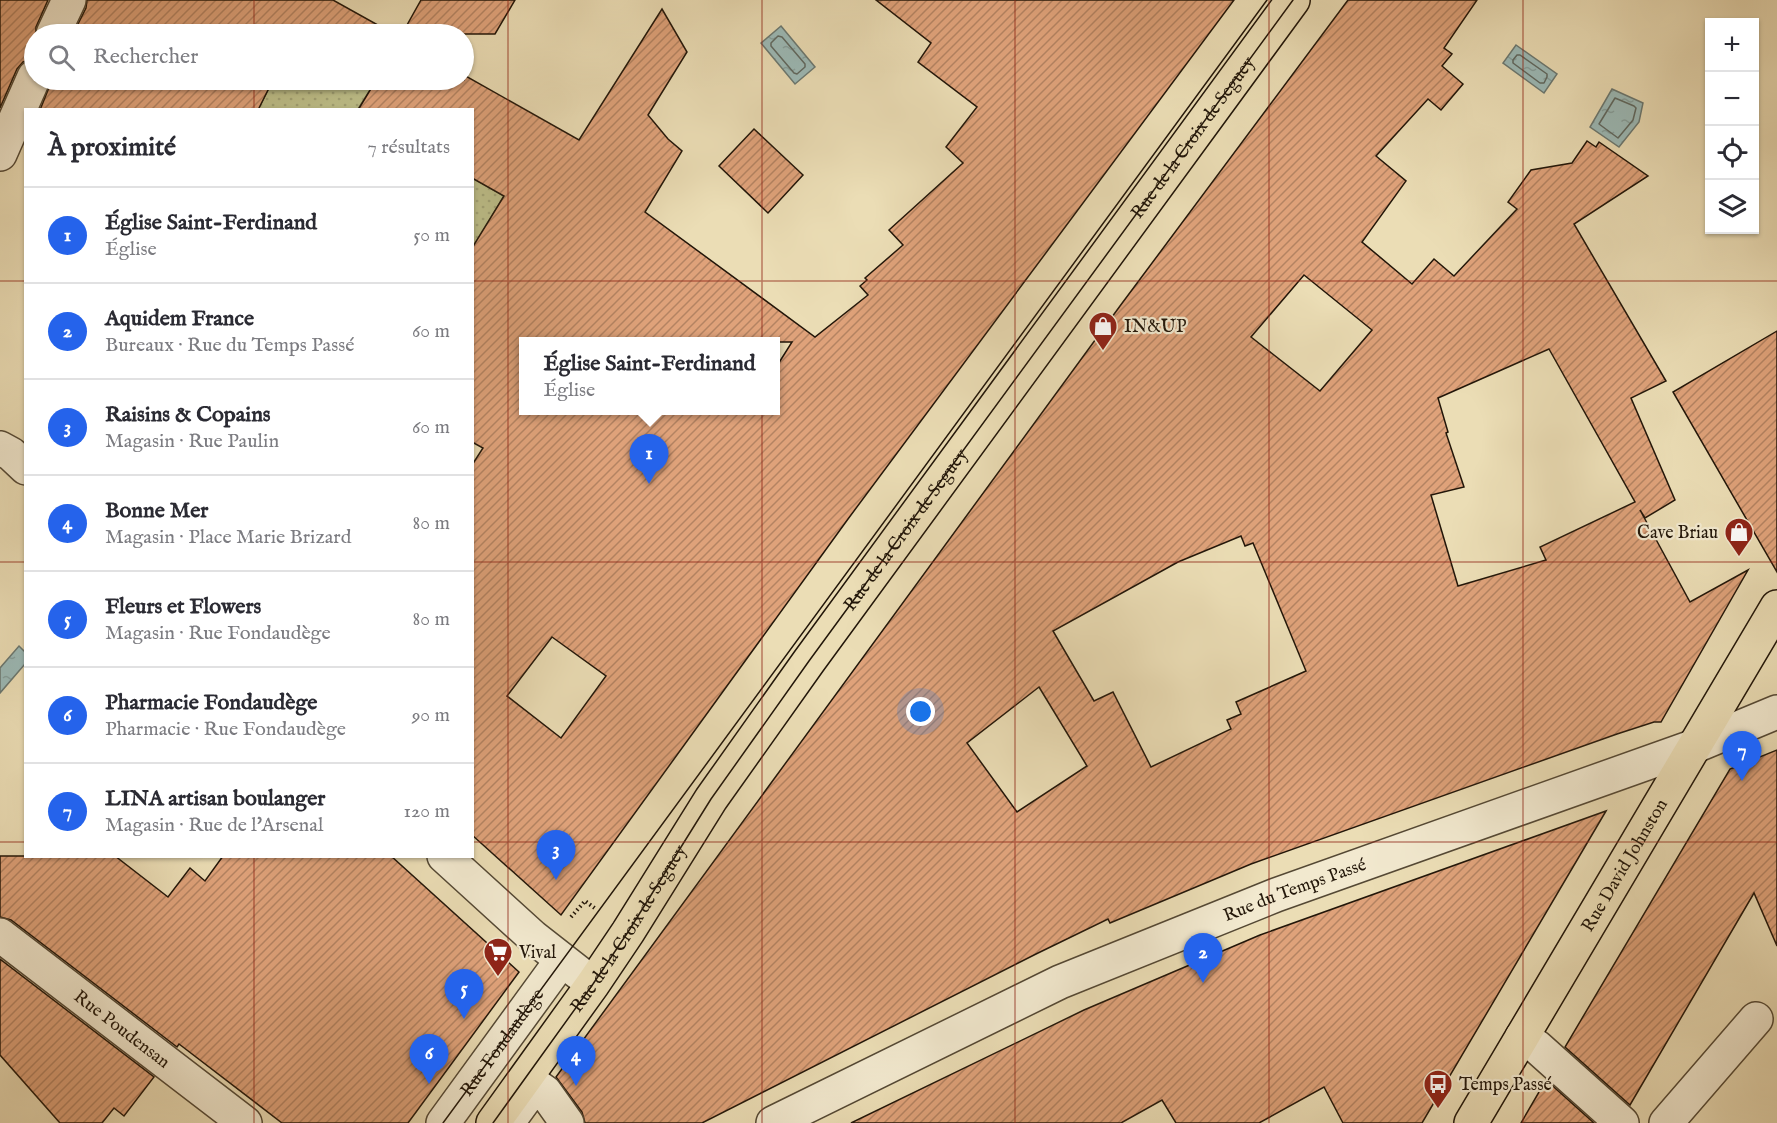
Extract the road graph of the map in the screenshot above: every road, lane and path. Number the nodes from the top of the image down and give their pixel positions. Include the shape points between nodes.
1 (69, 0) edge
2 (1293, 0) edge
3 (58, 24) edge
4 (28, 90) edge
5 (0, 154) edge
6 (0, 448) edge
7 (24, 466) edge
8 (1777, 607) edge
9 (1777, 712) edge
10 (1695, 746) junction
11 (446, 858) edge
12 (628, 932) junction
13 (0, 935) edge
14 (533, 937) junction
15 (561, 961) junction
16 (593, 984) junction
17 (1756, 1019) dead end
18 (1522, 1037) junction
19 (245, 1123) edge
20 (442, 1123) edge
21 (493, 1123) edge
22 (507, 1123) edge
23 (567, 1123) edge
24 (773, 1123) edge
25 (1471, 1123) edge
26 (1622, 1123) edge
27 (1666, 1123) edge

1 - 3 street
2 - 12 main road, Rue de la Croix de Seguey via 809,661 711,799
4 - 5 street
6 - 7 street
8 - 10 main road, Rue David Johnston
9 - 10 street, Rue du Temps Passé
10 - 18 main road, Rue David Johnston
10 - 24 street, Rue du Temps Passé via 1276,895 1060,982
11 - 14 street
12 - 14 path via 585,901 568,921 551,916
12 - 16 main road, Rue de la Croix de Seguey
13 - 19 street, Rue Poudensan
14 - 15 street
15 - 16 street
15 - 20 street, Rue Fondaudège
16 - 21 main road, Rue de la Croix de Seguey
17 - 27 street
18 - 25 main road, Rue David Johnston
18 - 26 street
22 - 23 street via 535,1085 545,1092

